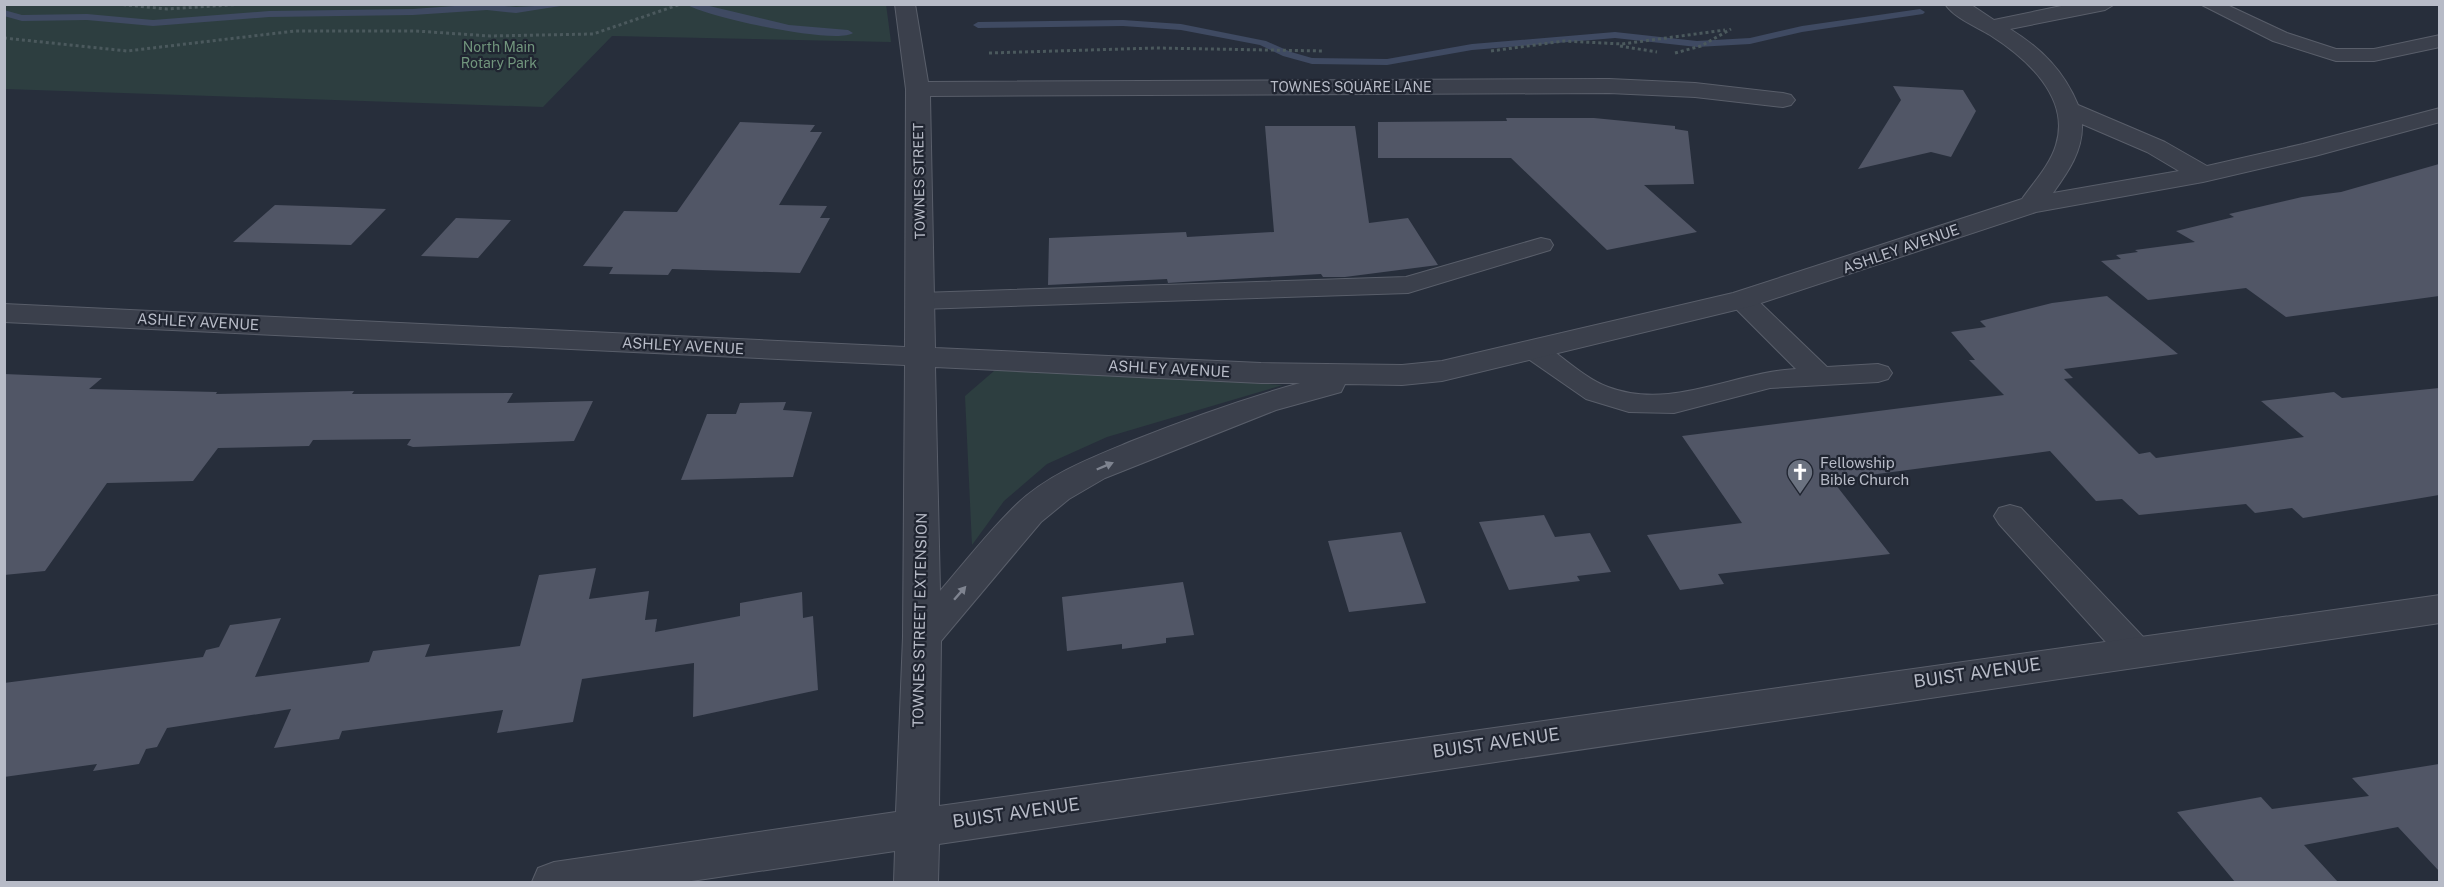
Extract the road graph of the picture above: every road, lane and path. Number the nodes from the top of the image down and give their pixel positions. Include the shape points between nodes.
1 (117, 4) edge
2 (244, 4) edge
3 (681, 4) edge
4 (905, 4) edge
5 (1955, 4) edge
6 (2105, 4) edge
7 (2209, 4) edge
8 (1989, 27) junction
9 (4, 38) edge
10 (2439, 41) edge
11 (1610, 44) junction
12 (1701, 46) dead end
13 (1305, 50) dead end
14 (1489, 51) dead end
15 (987, 53) dead end
16 (1666, 54) dead end
17 (918, 89) junction
18 (1784, 100) dead end
19 (2067, 109) junction
20 (2439, 115) edge
21 (2203, 174) junction
22 (2031, 205) junction
23 (1541, 245) dead end
24 (1742, 300) junction
25 (920, 301) junction
26 (4, 313) edge
27 (1534, 350) junction
28 (921, 358) junction
29 (1878, 373) dead end
30 (1362, 376) junction
31 (1820, 376) junction
32 (2010, 516) dead end
33 (2439, 609) edge
34 (922, 637) junction
35 (2135, 651) junction
36 (916, 828) junction
37 (554, 882) edge
38 (916, 882) edge

1 - 2 path via 167,9
3 - 9 path via 593,34 490,36 416,31 295,31 128,51
4 - 17 street, TOWNES STREET
5 - 8 street
6 - 8 street
7 - 10 lane via 2312,50 2332,55 2354,57
8 - 19 street via 2033,56 2050,75
11 - 12 path via 1731,29
11 - 14 path via 1564,41
11 - 16 path
13 - 15 path via 1089,48
17 - 18 street, TOWNES SQUARE LANE via 1609,86
17 - 25 street, TOWNES STREET
19 - 21 street via 2156,147
19 - 22 street via 2069,144
20 - 21 street, ASHLEY AVENUE
21 - 22 street, ASHLEY AVENUE
22 - 24 street, ASHLEY AVENUE
23 - 25 lane via 1408,285
24 - 27 street, ASHLEY AVENUE
24 - 31 lane
25 - 28 street, TOWNES STREET
26 - 28 street, ASHLEY AVENUE
27 - 30 street, ASHLEY AVENUE via 1442,371
27 - 31 lane via 1596,393 1629,403 1674,404 1770,379
28 - 30 street, ASHLEY AVENUE
28 - 34 street, TOWNES STREET EXTENSION
29 - 31 lane
34 -> 30 street, ASHLEY AVENUE via 1029,513 1057,491 1093,470 1173,437 1265,403
32 - 35 lane
33 - 35 street, BUIST AVENUE
34 - 36 street, TOWNES STREET EXTENSION
35 - 36 street, BUIST AVENUE
36 - 37 street, BUIST AVENUE
36 - 38 street, TOWNES STREET EXTENSION

